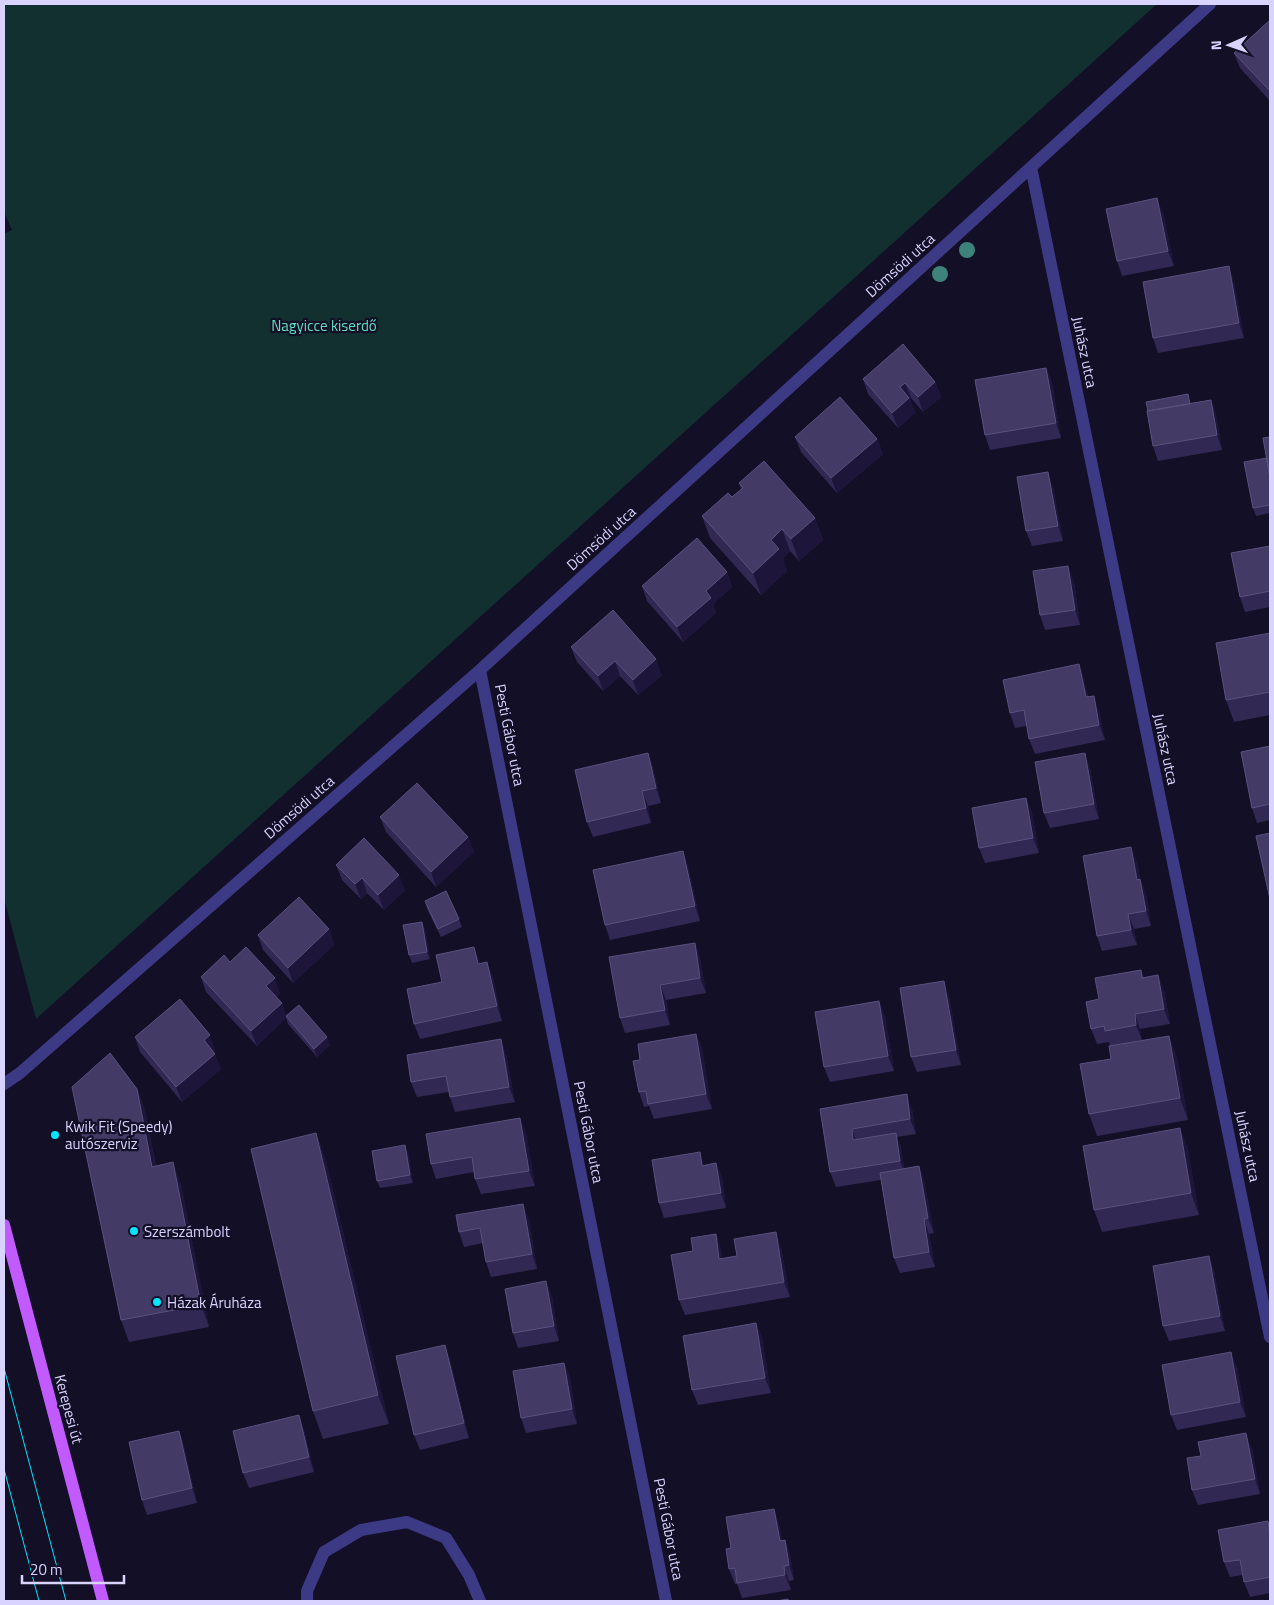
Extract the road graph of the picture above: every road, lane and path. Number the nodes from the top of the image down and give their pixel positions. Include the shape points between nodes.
1 (1210, 4) edge
2 (1031, 167) junction
3 (480, 670) junction
4 (4, 1084) edge
5 (4, 1225) edge
6 (1270, 1337) edge
7 (103, 1601) edge
8 (307, 1601) edge
9 (480, 1601) edge
10 (666, 1601) edge

1 - 2 street, Dömsödi utca
2 - 3 street, Dömsödi utca
2 - 6 street, Juhász utca
3 - 4 street, Dömsödi utca via 28,1067
3 - 10 street, Pesti Gábor utca
5 - 7 main road, Kerepesi út
8 - 9 street via 307,1591 324,1552 361,1530 407,1522 446,1538 469,1575

